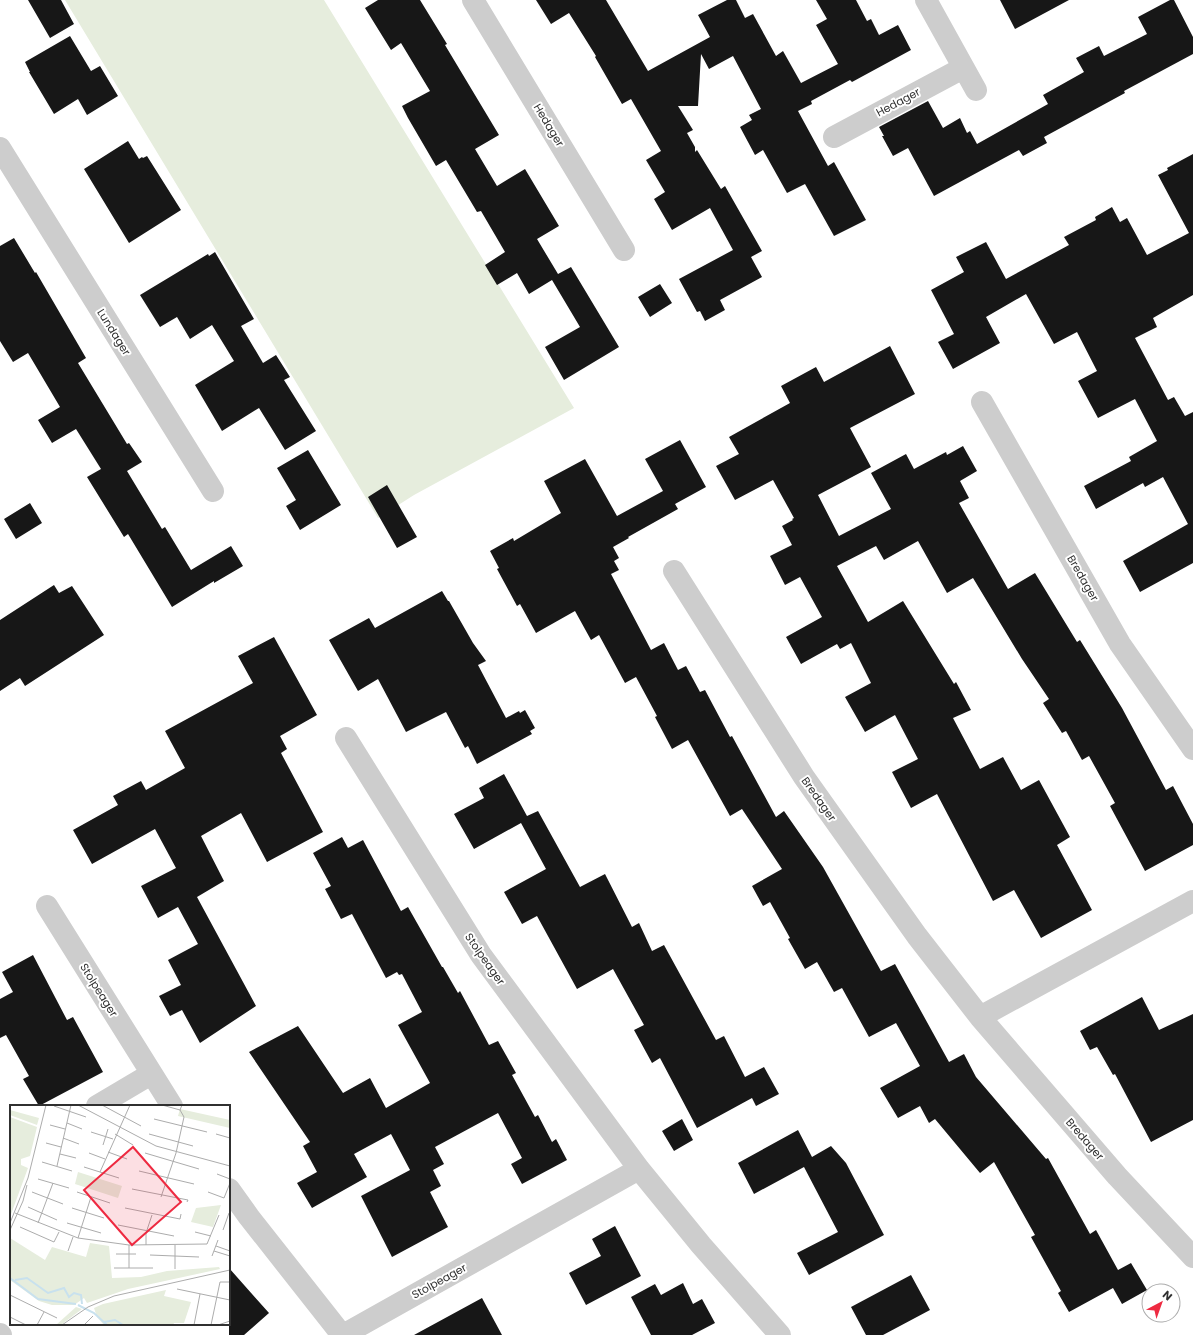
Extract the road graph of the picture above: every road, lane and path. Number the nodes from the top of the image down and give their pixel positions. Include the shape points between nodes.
1 (473, 0) edge
2 (926, 0) edge
3 (963, 68) junction
4 (976, 90) dead end
5 (834, 138) dead end
6 (0, 148) edge
7 (8, 177) edge
8 (624, 250) dead end
9 (982, 402) dead end
10 (213, 491) dead end
11 (674, 571) dead end
12 (346, 738) dead end
13 (1193, 749) edge
14 (1193, 901) edge
15 (48, 906) dead end
16 (980, 1017) junction
17 (151, 1074) junction
18 (99, 1105) edge
19 (171, 1105) edge
20 (639, 1169) junction
21 (230, 1190) edge
22 (1193, 1258) edge
23 (343, 1335) edge
24 (780, 1335) edge

1 - 8 street, Hedager
2 - 3 street
3 - 4 street
3 - 5 street, Hedager
6 - 7 street, Lundager
7 - 10 street, Lundager
9 - 13 street, Bredager via 1120,644
11 - 16 street, Bredager via 804,777 917,936
12 - 20 street, Stolpeager via 481,956
14 - 16 street
15 - 17 street, Stolpeager
16 - 22 street, Bredager via 1117,1176
17 - 18 street
17 - 19 street, Stolpeager
20 - 23 street, Stolpeager
20 - 24 street, Stolpeager
21 - 23 street, Stolpeager

